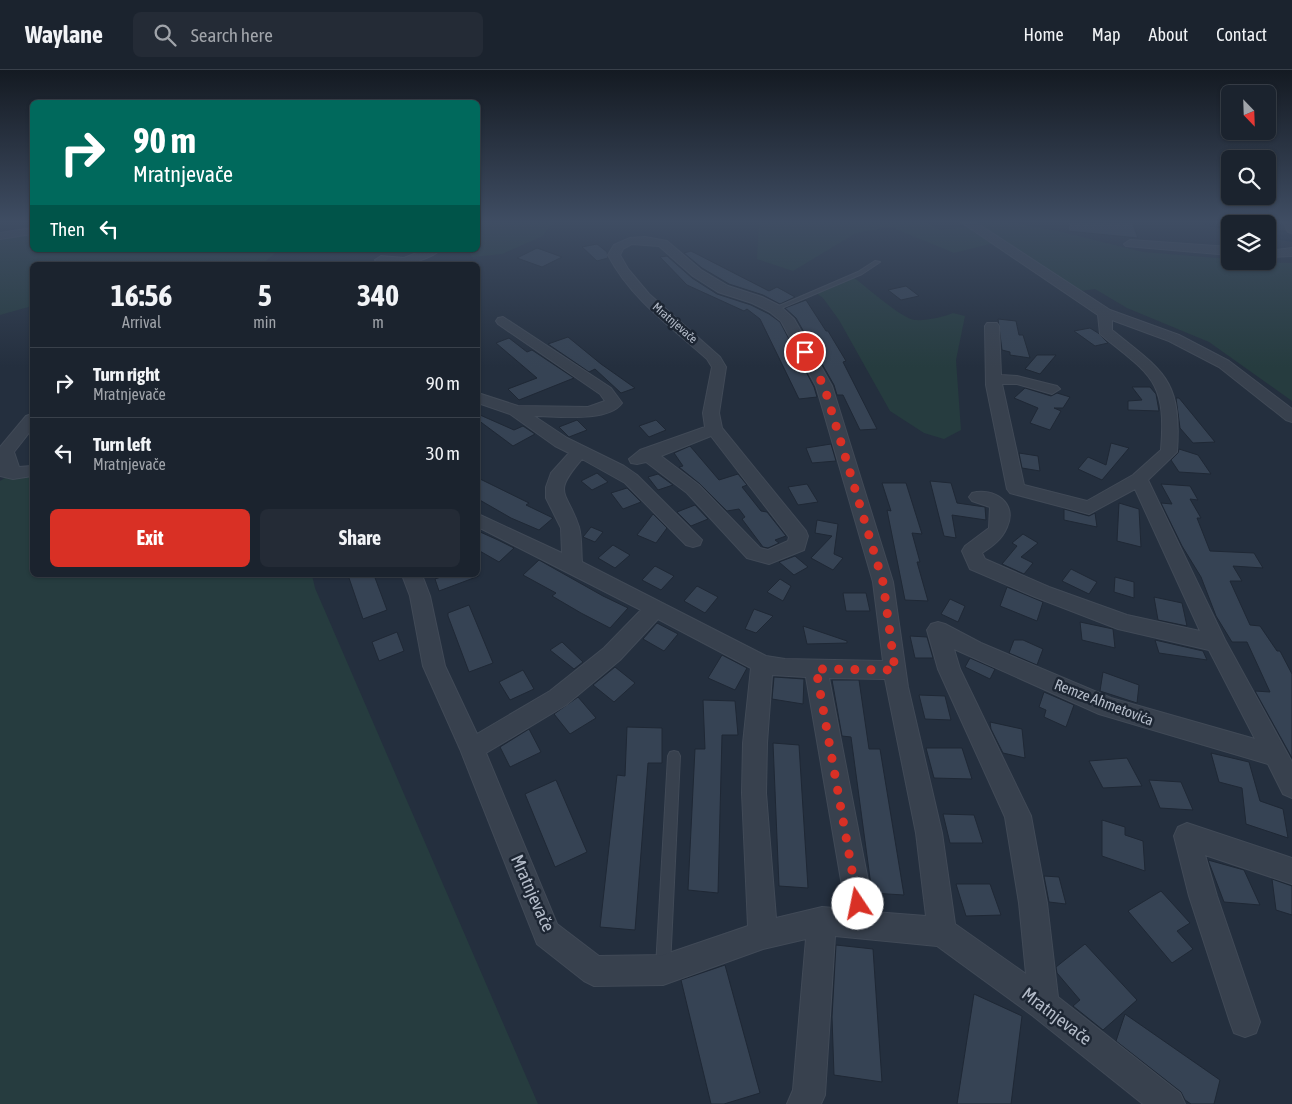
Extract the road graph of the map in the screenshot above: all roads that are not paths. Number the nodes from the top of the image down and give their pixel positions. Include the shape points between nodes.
1 (622, 270) edge
2 (694, 270) edge
3 (864, 270) edge
4 (1040, 270) edge
5 (775, 309) junction
6 (1105, 313) junction
7 (503, 321) dead end
8 (992, 326) dead end
9 (995, 379) junction
10 (1052, 389) dead end
11 (480, 399) edge
12 (516, 411) junction
13 (1292, 417) edge
14 (30, 421) edge
15 (714, 429) junction
16 (579, 452) junction
17 (646, 454) junction
18 (618, 470) junction
19 (30, 471) edge
20 (4, 475) edge
21 (1139, 479) junction
22 (978, 497) dead end
23 (480, 521) edge
24 (693, 540) dead end
25 (573, 566) junction
26 (413, 577) edge
27 (654, 610) junction
28 (1216, 643) junction
29 (762, 664) junction
30 (816, 669) junction
31 (895, 670) junction
32 (472, 749) junction
33 (674, 756) dead end
34 (1287, 773) edge
35 (1292, 871) edge
36 (822, 921) junction
37 (862, 923) junction
38 (942, 932) junction
39 (763, 935) junction
40 (663, 970) junction
41 (1044, 1005) junction
42 (1245, 1022) dead end
43 (803, 1104) edge
44 (1169, 1104) edge

1 - 15 street, Mratnjevače via 639,291 713,357 719,367 712,413
2 - 5 street, Mratnjevače via 723,289
3 - 5 lane
4 - 6 street
5 - 31 street, Mratnjevače via 787,319 824,386 883,582
6 - 13 street via 1174,338 1217,360
6 - 21 street via 1105,331 1146,363 1162,382 1172,426 1169,452
7 - 12 street via 606,391 614,403 588,412
8 - 9 street
9 - 10 street via 1017,380
9 - 21 street via 1016,489 1090,508
11 - 12 street
12 - 16 street
14 - 20 street via 5,452
15 - 17 street
15 - 17 street via 799,536 797,545 769,557 754,553 693,489
16 - 18 street
16 - 25 street via 557,477 554,488 555,498 570,528
17 - 18 street
18 - 24 street
19 - 20 street
21 - 28 street, Remze Ahmetovića
22 - 28 street via 999,504 1002,519 997,532 972,551 977,564 1125,623
23 - 25 street
25 - 27 street
26 - 32 street, Mratnjevače via 420,596 434,666
27 - 29 street
27 - 32 street via 612,654 558,698
28 - 34 street, Remze Ahmetovića
29 - 30 street
29 - 39 street via 754,793
30 - 31 street
30 - 37 street
31 - 38 street, Mratnjevače via 930,833
32 - 40 street, Mratnjevače via 547,934 594,971
33 - 40 lane
34 - 41 street, Remze Ahmetovića via 1107,707 973,649 938,630 949,669 1018,816 1033,904
35 - 42 street via 1187,836 1203,896
36 - 37 street, Mratnjevače
36 - 39 street, Mratnjevače
36 - 43 street via 809,1094
37 - 38 street, Mratnjevače
38 - 41 street, Mratnjevače
39 - 40 street, Mratnjevače
41 - 44 street, Mratnjevače

